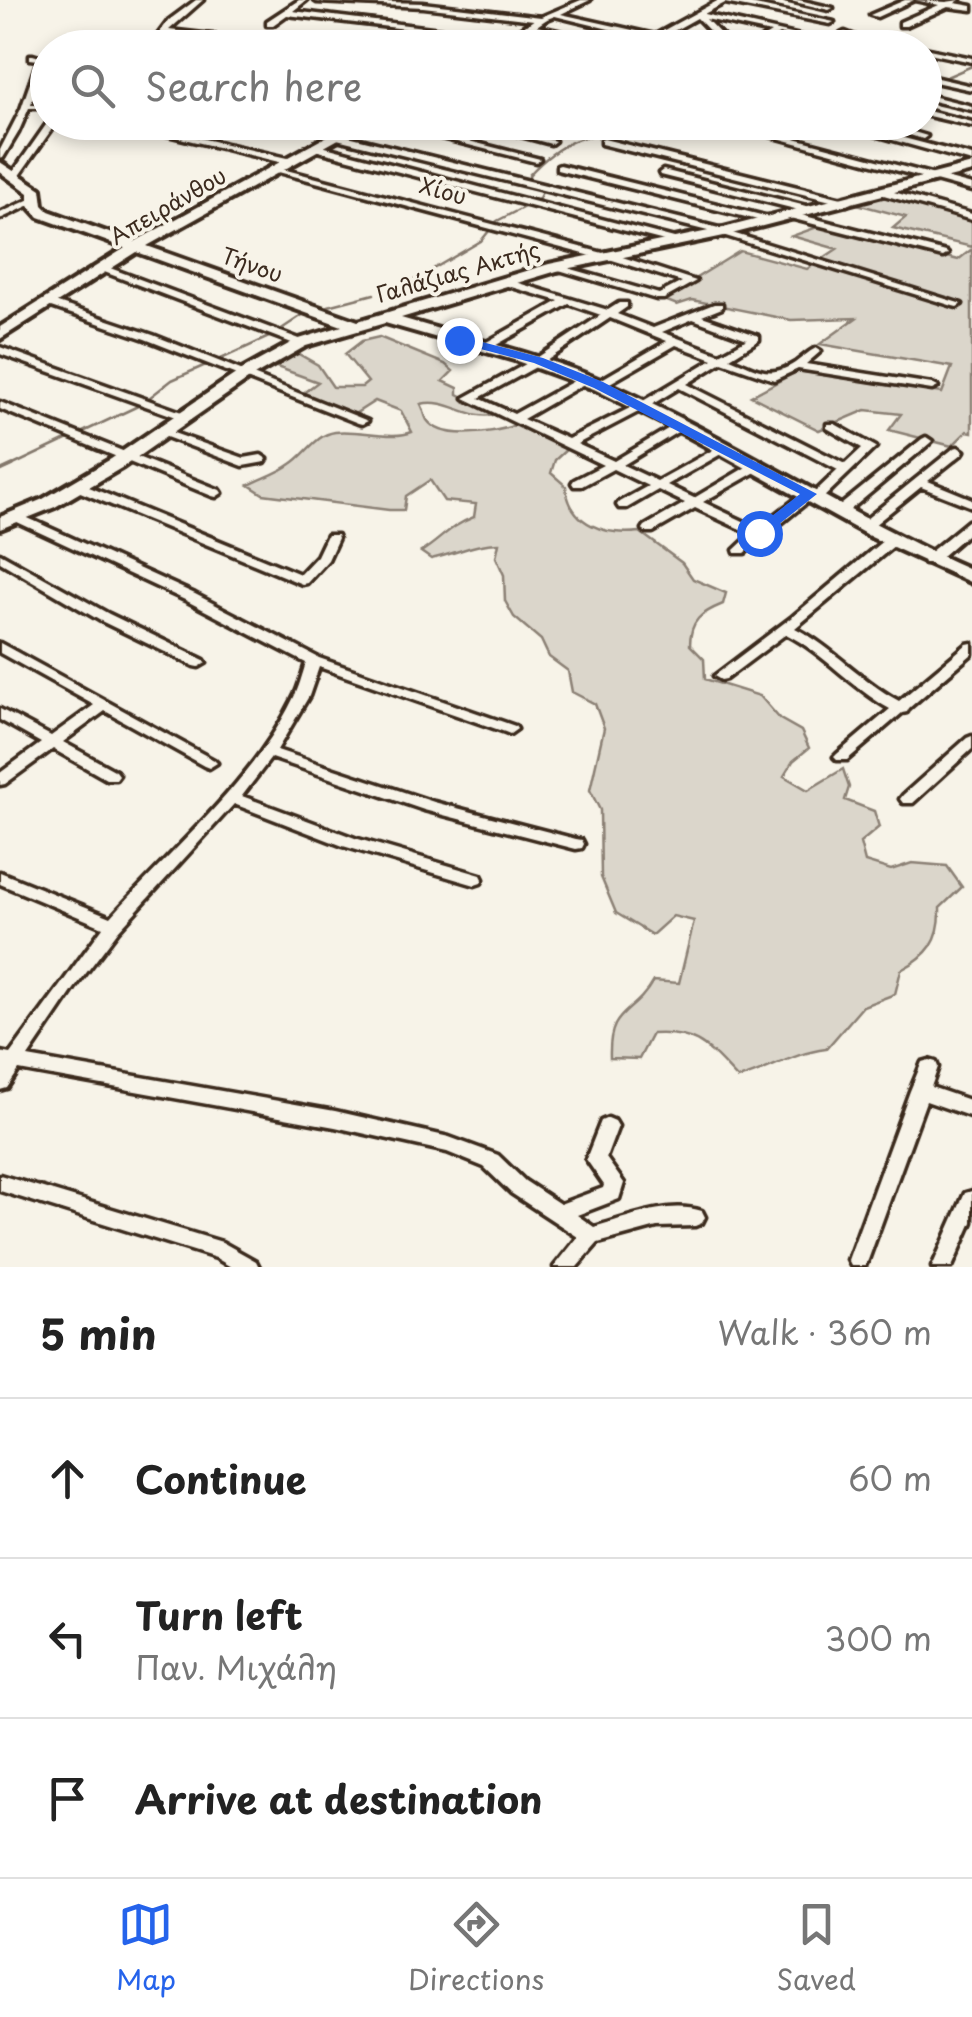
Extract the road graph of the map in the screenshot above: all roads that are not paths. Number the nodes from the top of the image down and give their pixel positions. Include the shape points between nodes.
1 (200, 0) edge
2 (304, 0) edge
3 (317, 0) edge
4 (587, 0) edge
5 (723, 0) edge
6 (789, 0) edge
7 (914, 0) edge
8 (953, 2) edge
9 (829, 8) dead end
10 (972, 8) edge
11 (707, 10) junction
12 (284, 12) junction
13 (874, 15) dead end
14 (698, 19) junction
15 (718, 19) junction
16 (542, 20) junction
17 (730, 22) junction
18 (830, 22) dead end
19 (270, 23) dead end
20 (795, 23) dead end
21 (903, 24) dead end
22 (165, 30) edge
23 (424, 30) edge
24 (526, 30) edge
25 (569, 30) edge
26 (608, 30) edge
27 (677, 30) edge
28 (709, 30) edge
29 (734, 30) edge
30 (768, 30) edge
31 (782, 30) edge
32 (942, 54) edge
33 (972, 60) edge
34 (942, 81) edge
35 (972, 88) edge
36 (30, 94) edge
37 (942, 100) edge
38 (26, 106) junction
39 (30, 106) edge
40 (972, 108) edge
41 (942, 116) edge
42 (972, 124) edge
43 (40, 140) edge
44 (192, 140) edge
45 (328, 140) edge
46 (352, 140) edge
47 (455, 140) edge
48 (547, 140) edge
49 (790, 140) edge
50 (900, 140) edge
51 (936, 140) edge
52 (459, 141) joint
53 (551, 141) dead end
54 (604, 142) dead end
55 (314, 147) junction
56 (972, 150) edge
57 (0, 156) edge
58 (536, 159) dead end
59 (972, 159) edge
60 (280, 165) junction
61 (0, 166) edge
62 (560, 168) dead end
63 (972, 168) edge
64 (663, 173) dead end
65 (15, 176) junction
66 (932, 178) junction
67 (972, 188) edge
68 (882, 192) junction
69 (36, 200) junction
70 (848, 202) junction
71 (811, 210) junction
72 (0, 216) edge
73 (793, 216) junction
74 (972, 217) edge
75 (770, 220) junction
76 (722, 233) junction
77 (675, 241) junction
78 (135, 247) junction
79 (944, 254) dead end
80 (604, 255) junction
81 (554, 267) junction
82 (102, 268) junction
83 (505, 282) junction
84 (568, 300) junction
85 (50, 303) junction
86 (956, 304) dead end
87 (623, 305) dead end
88 (718, 306) dead end
89 (611, 315) junction
90 (692, 316) junction
91 (383, 317) junction
92 (354, 325) junction
93 (652, 332) junction
94 (0, 334) edge
95 (675, 341) junction
96 (302, 342) junction
97 (486, 346) junction
98 (0, 350) edge
99 (816, 351) dead end
100 (722, 358) junction
101 (539, 360) junction
102 (797, 366) junction
103 (246, 374) junction
104 (592, 382) junction
105 (679, 384) junction
106 (932, 388) dead end
107 (0, 405) edge
108 (642, 406) junction
109 (186, 418) junction
110 (516, 418) junction
111 (362, 421) dead end
112 (680, 426) junction
113 (831, 426) dead end
114 (165, 433) junction
115 (926, 442) dead end
116 (569, 443) junction
117 (724, 448) junction
118 (958, 450) dead end
119 (126, 457) junction
120 (260, 459) dead end
121 (614, 464) junction
122 (758, 466) junction
123 (847, 470) junction
124 (920, 482) junction
125 (578, 483) dead end
126 (656, 485) junction
127 (77, 486) junction
128 (216, 492) dead end
129 (813, 496) junction
130 (694, 502) junction
131 (972, 503) edge
132 (623, 505) dead end
133 (840, 512) junction
134 (19, 518) junction
135 (0, 524) edge
136 (972, 524) edge
137 (864, 527) junction
138 (649, 529) dead end
139 (759, 533) junction
140 (332, 538) dead end
141 (890, 542) junction
142 (740, 550) dead end
143 (0, 557) edge
144 (930, 560) junction
145 (972, 577) edge
146 (786, 629) junction
147 (972, 646) edge
148 (0, 647) edge
149 (314, 661) junction
150 (200, 664) dead end
151 (721, 676) dead end
152 (104, 705) junction
153 (902, 709) junction
154 (0, 714) edge
155 (510, 729) dead end
156 (972, 741) edge
157 (54, 742) junction
158 (268, 752) junction
159 (842, 757) dead end
160 (208, 763) dead end
161 (111, 776) dead end
162 (0, 780) edge
163 (230, 797) junction
164 (908, 799) dead end
165 (576, 844) dead end
166 (0, 878) edge
167 (475, 879) dead end
168 (114, 925) junction
169 (7, 1061) edge
170 (929, 1067) dead end
171 (0, 1083) edge
172 (919, 1091) junction
173 (972, 1109) edge
174 (608, 1126) dead end
175 (0, 1182) edge
176 (972, 1199) edge
177 (558, 1214) junction
178 (695, 1217) dead end
179 (592, 1236) junction
180 (858, 1260) dead end
181 (250, 1267) edge
182 (564, 1267) edge
183 (942, 1267) edge

1 - 22 street
2 - 12 street
3 - 16 street
4 - 16 street
5 - 11 street
5 - 18 street
6 - 9 street
7 - 8 street
7 - 13 street
8 - 10 street
8 - 21 street
11 - 14 street
11 - 15 street
12 - 19 street
12 - 23 street
14 - 15 street
14 - 27 street
14 - 28 street
15 - 17 street
16 - 24 street
16 - 25 street
16 - 26 street
17 - 29 street
17 - 30 street
20 - 31 street
32 - 33 street
34 - 35 street
36 - 38 street
37 - 40 street
38 - 39 street
38 - 57 street
41 - 42 street
43 - 65 street
44 - 60 street, Χίου
45 - 55 street, Απειράνθου
46 - 76 street
47 - 52 street
48 - 53 street
49 - 66 street
50 - 59 street
51 - 56 street
52 - 58 street
54 - 70 street
55 - 60 street, Απειράνθου
55 - 77 street
60 - 78 street, Απειράνθου
60 - 80 street, Χίου
61 - 65 street, Τήνου
62 - 75 street
63 - 66 street, Γαλάζιας Ακτής
64 - 71 street
65 - 69 street, Τήνου via 36,192
66 - 67 street
66 - 68 street, Γαλάζιας Ακτής
68 - 70 street, Γαλάζιας Ακτής
68 - 74 street
69 - 72 street
69 - 78 street, Τήνου via 44,214
70 - 71 street, Γαλάζιας Ακτής
71 - 73 street, Γαλάζιας Ακτής
73 - 75 street, Γαλάζιας Ακτής
73 - 79 street
75 - 76 street, Γαλάζιας Ακτής
76 - 77 street, Γαλάζιας Ακτής
76 - 86 street
77 - 80 street, Γαλάζιας Ακτής
78 - 82 street, Απειράνθου
78 - 92 street, Τήνου
80 - 81 street, Γαλάζιας Ακτής
80 - 81 street, Χίου via 691,281 660,297
81 - 83 street, Γαλάζιας Ακτής
82 - 85 street, Απειράνθου
82 - 96 street
83 - 84 street
83 - 91 street, Γαλάζιας Ακτής
84 - 89 street
84 - 97 street
85 - 94 street, Απειράνθου
85 - 103 street
87 - 89 street
88 - 90 street
89 - 93 street
89 - 101 street
90 - 93 street
90 - 100 street via 756,336
91 - 92 street, Γαλάζιας Ακτής
91 - 97 street
92 - 96 street, Γαλάζιας Ακτής
93 - 95 street
95 - 100 street
95 - 104 street
96 - 103 street, Γαλάζιας Ακτής
97 - 101 street
98 - 109 street
99 - 102 street
100 - 102 street via 774,377
100 - 105 street
101 - 104 street
101 - 110 street via 470,398
102 - 106 street
103 - 109 street, Γαλάζιας Ακτής
103 - 111 street
104 - 108 street
104 - 110 street
105 - 108 street
105 - 123 street
107 - 119 street
108 - 112 street
108 - 116 street
109 - 114 street, Γαλάζιας Ακτής
110 - 116 street
112 - 117 street
112 - 121 street
113 - 123 street via 870,444
114 - 119 street, Γαλάζιας Ακτής
114 - 120 street via 243,462
115 - 133 street
116 - 121 street
117 - 122 street
117 - 126 street
118 - 124 street
119 - 127 street, Γαλάζιας Ακτής
119 - 128 street
121 - 125 street
121 - 126 street
122 - 129 street
122 - 130 street
123 - 129 street
124 - 131 street
124 - 137 street
126 - 130 street
126 - 132 street
127 - 134 street, Γαλάζιας Ακτής
127 - 140 street via 302,580
129 - 133 street
129 - 139 street
130 - 138 street
130 - 139 street
133 - 137 street
134 - 135 street, Γαλάζιας Ακτής
134 - 149 street
136 - 144 street
137 - 141 street
139 - 142 street
141 - 144 street
141 - 146 street
143 - 150 street
144 - 145 street
146 - 151 street
146 - 153 street
147 - 153 street
148 - 152 street
149 - 155 street
149 - 158 street via 305,693
152 - 157 street
152 - 160 street
153 - 159 street
154 - 157 street
156 - 164 street
157 - 161 street
157 - 162 street
158 - 163 street
158 - 165 street via 430,806
163 - 167 street via 348,842
163 - 168 street
166 - 168 street
168 - 169 street
169 - 171 street
169 - 177 street via 448,1145 491,1161
170 - 172 street
172 - 173 street
172 - 180 street
174 - 177 street via 596,1159 614,1183 612,1194
175 - 181 street via 222,1252
176 - 183 street
177 - 179 street
178 - 179 street via 656,1218
179 - 182 street

